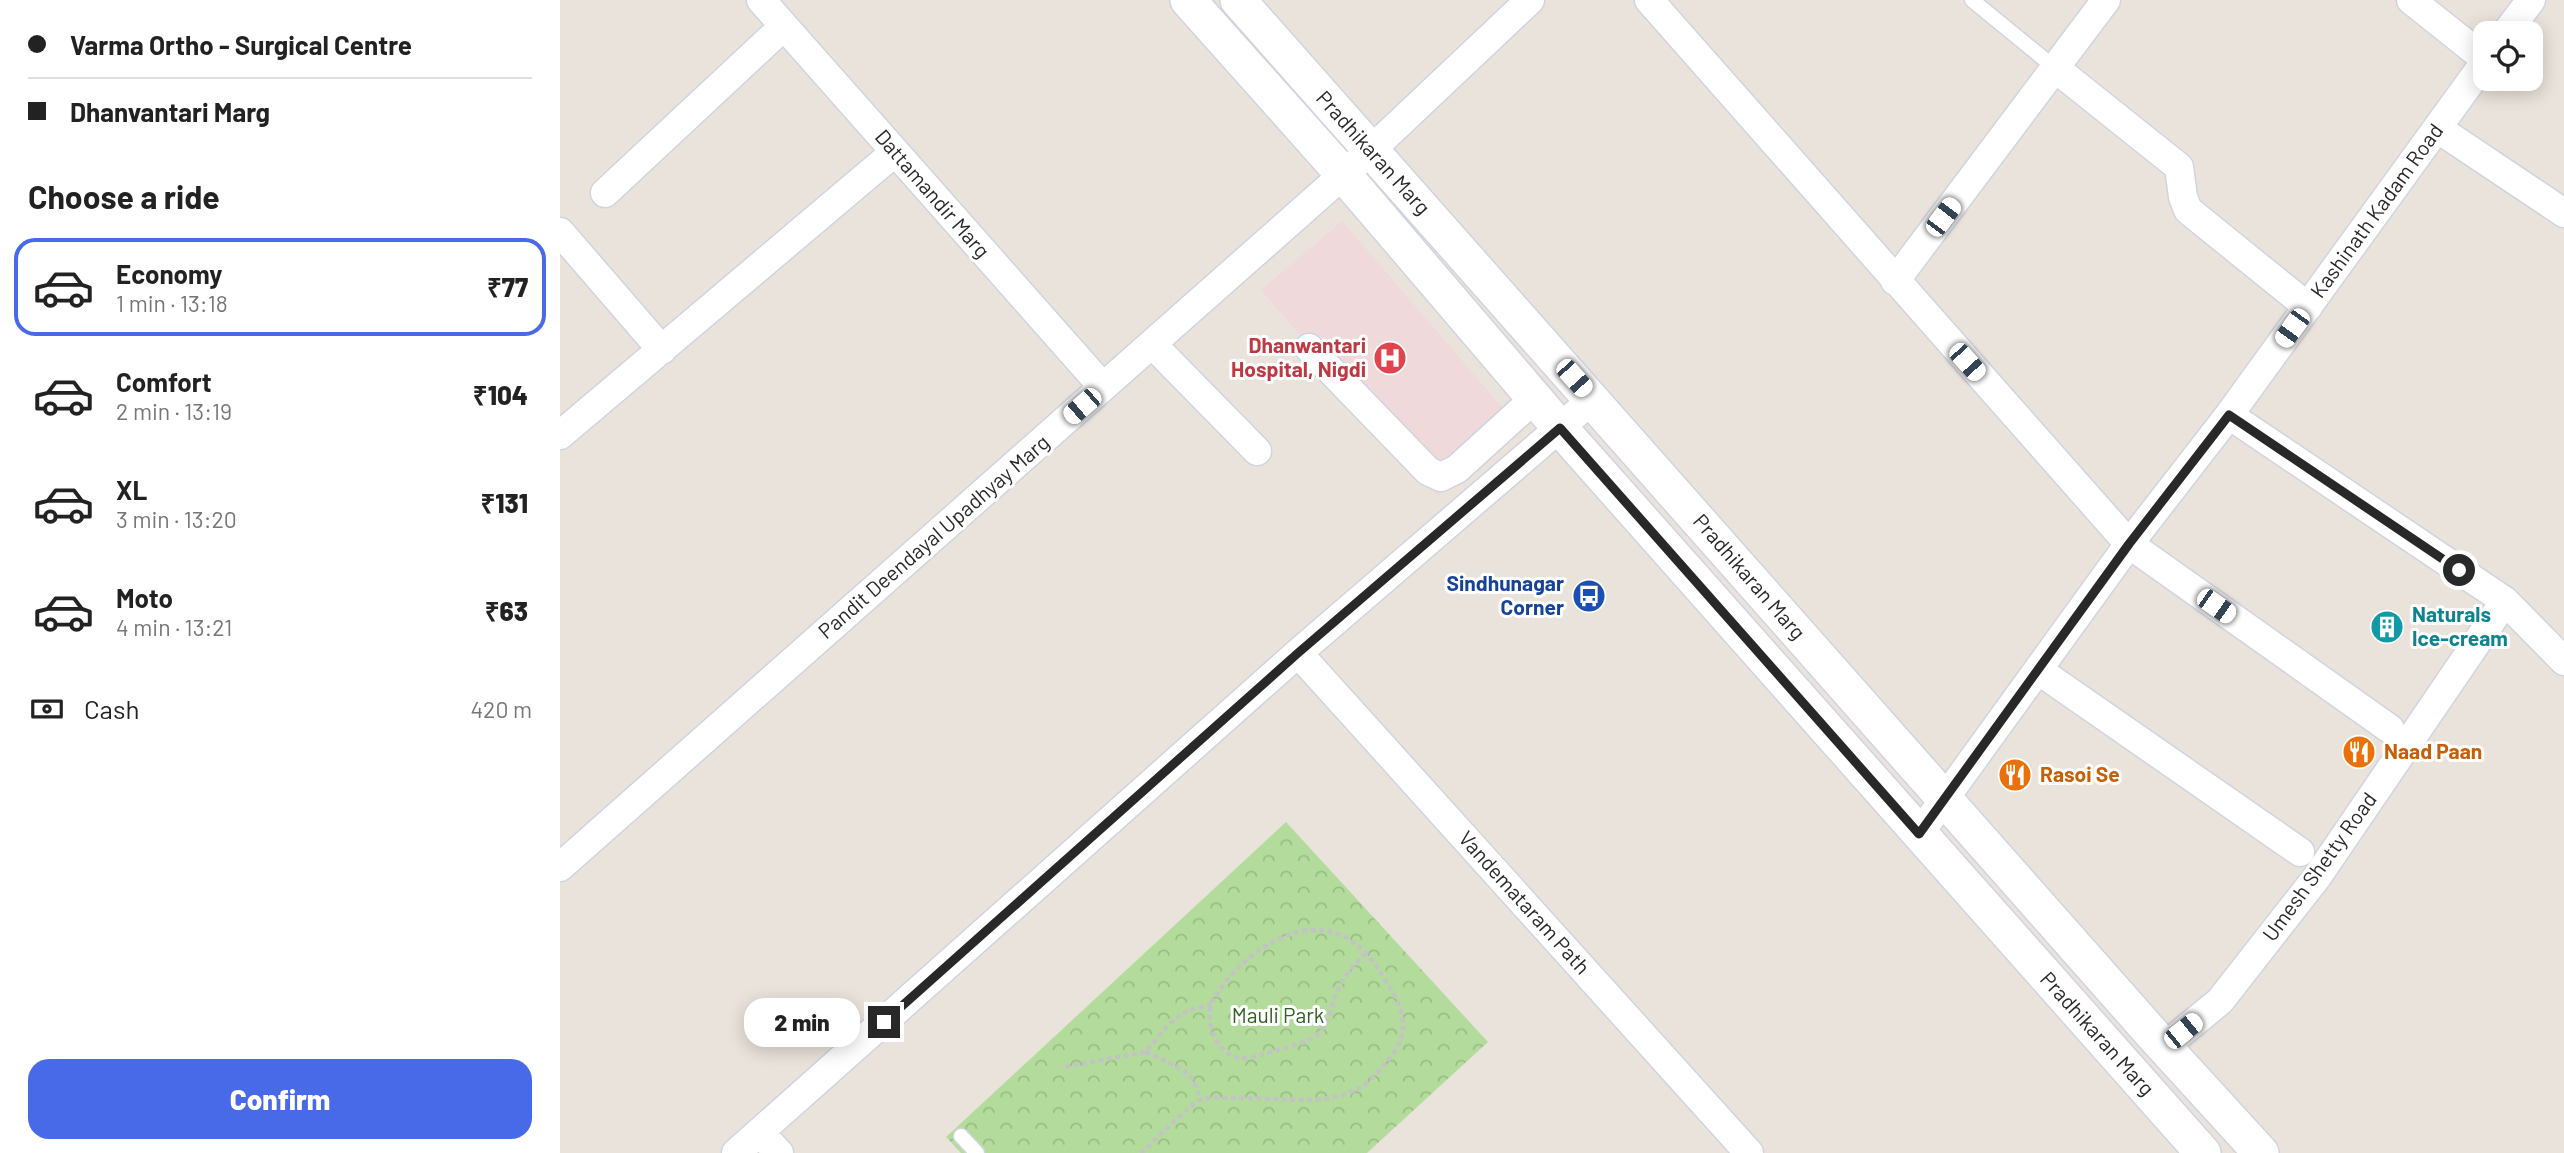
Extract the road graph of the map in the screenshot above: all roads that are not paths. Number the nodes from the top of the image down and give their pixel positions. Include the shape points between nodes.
1 (761, 0) edge
2 (1188, 0) edge
3 (1238, 0) edge
4 (1530, 0) edge
5 (1649, 0) edge
6 (1972, 0) edge
7 (2106, 0) edge
8 (2412, 0) edge
9 (2531, 0) edge
10 (2516, 21) edge
11 (784, 26) junction
12 (2473, 51) edge
13 (2055, 68) junction
14 (2473, 78) edge
15 (2437, 128) junction
16 (1370, 151) junction
17 (895, 152) junction
18 (1343, 174) junction
19 (605, 193) dead end
20 (2564, 213) edge
21 (560, 232) edge
22 (1895, 281) junction
23 (2308, 307) junction
24 (1152, 344) junction
25 (1309, 348) dead end
26 (662, 349) junction
27 (1103, 387) junction
28 (1535, 398) junction
29 (1593, 399) junction
30 (2229, 415) junction
31 (1560, 428) junction
32 (560, 435) edge
33 (1257, 450) dead end
34 (2129, 544) junction
35 (2505, 601) junction
36 (1298, 653) junction
37 (2564, 661) edge
38 (2038, 670) junction
39 (2389, 729) dead end
40 (1945, 800) junction
41 (1919, 834) junction
42 (2300, 852) dead end
43 (560, 867) edge
44 (2164, 1047) junction
45 (961, 1136) dead end
46 (770, 1143) edge
47 (736, 1153) edge
48 (976, 1153) edge
49 (1749, 1153) edge
50 (2203, 1153) edge
51 (2261, 1153) edge

1 - 11 street, Dattamandir Marg
2 - 18 street, Pradhikaran Marg
3 - 16 street, Pradhikaran Marg
4 - 16 street, Pandit Deendayal Upadhyay Marg
5 - 22 street
6 - 13 lane
7 - 13 street
8 - 12 street
9 - 10 street
11 - 17 street, Dattamandir Marg
11 - 19 street
13 - 22 street
13 - 23 street via 2179,167 2188,210
14 - 15 street, Kashinath Kadam Road
15 - 20 street
15 - 23 street, Kashinath Kadam Road
16 - 18 street, Pandit Deendayal Upadhyay Marg
16 - 29 street, Pradhikaran Marg
17 - 26 street
17 - 27 street, Dattamandir Marg
18 - 24 street, Pandit Deendayal Upadhyay Marg
18 - 28 street, Pradhikaran Marg
21 - 26 street
22 - 34 street
23 - 30 street, Kashinath Kadam Road
24 - 27 street, Pandit Deendayal Upadhyay Marg
24 - 33 street
25 - 28 street via 1428,471 1441,477 1457,470
26 - 32 street
27 - 43 street, Pandit Deendayal Upadhyay Marg
28 - 31 street, Pradhikaran Marg
29 - 31 street
29 - 40 street, Pradhikaran Marg
30 - 34 street, Kashinath Kadam Road
30 - 35 street
31 - 36 street
31 - 41 street, Pradhikaran Marg
34 - 38 street, Kashinath Kadam Road
34 - 39 street
35 - 37 street
35 - 44 street, Umesh Shetty Road via 2317,877 2220,1000
36 - 46 street
36 - 49 street, Vandemataram Path
38 - 40 street, Kashinath Kadam Road
38 - 42 street
40 - 41 street, Kashinath Kadam Road
40 - 44 street, Pradhikaran Marg
41 - 50 street, Pradhikaran Marg
44 - 51 street, Pradhikaran Marg
45 - 48 lane
46 - 47 street

